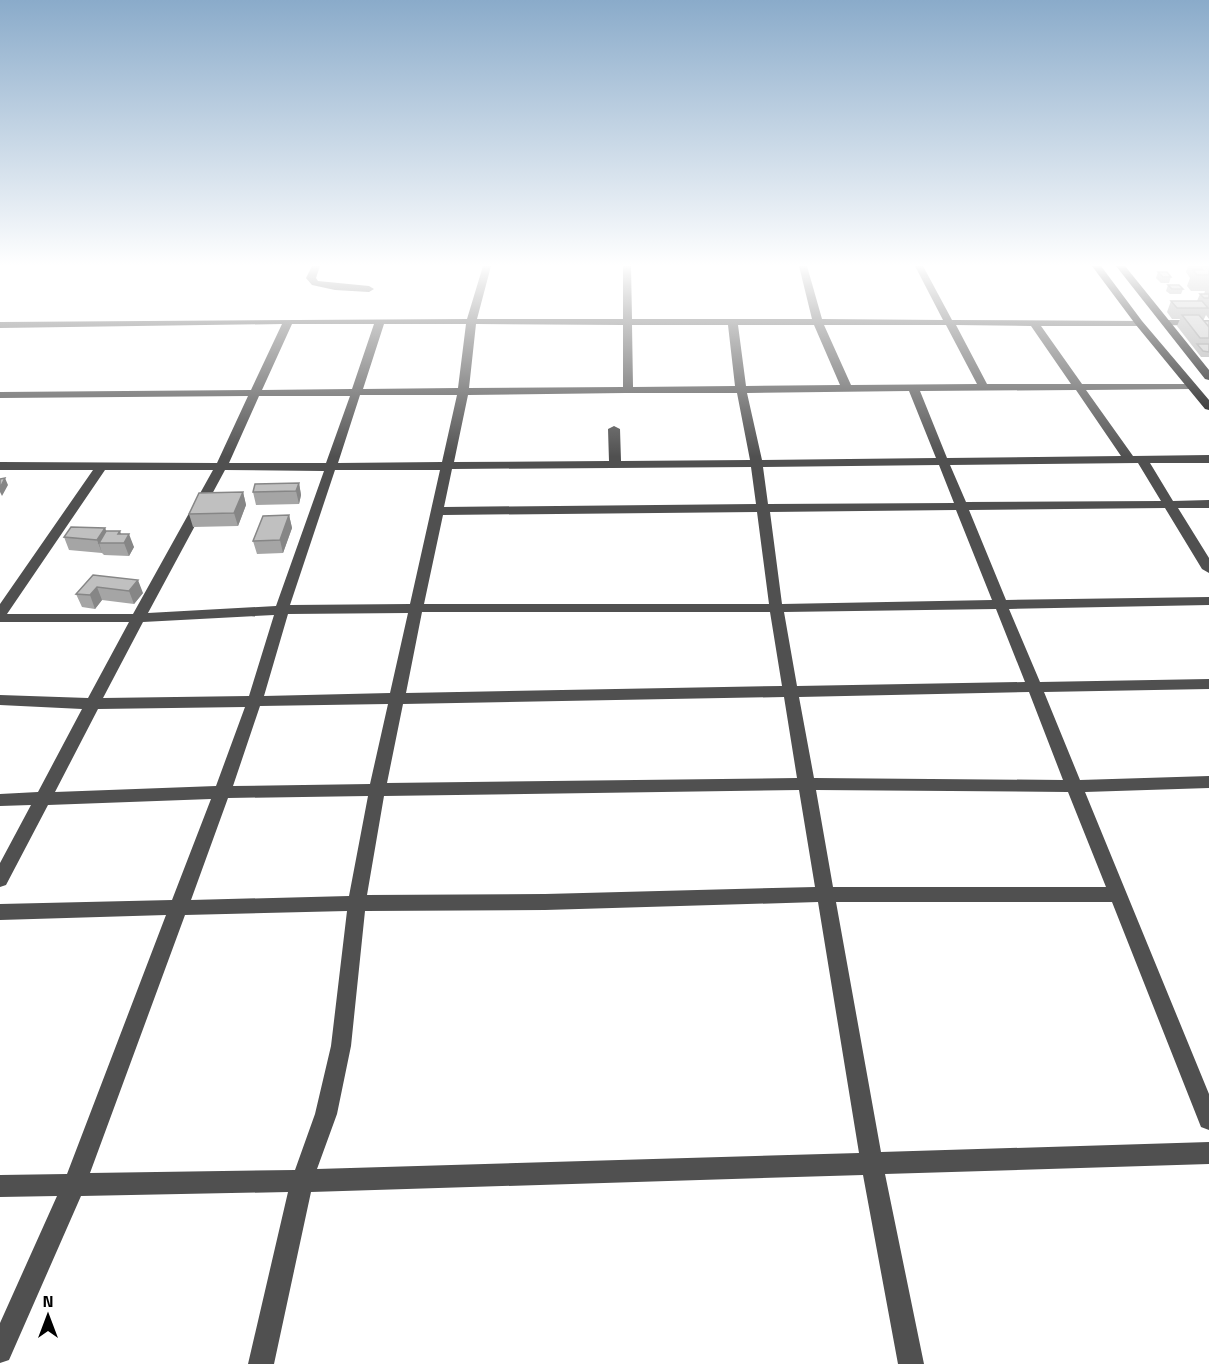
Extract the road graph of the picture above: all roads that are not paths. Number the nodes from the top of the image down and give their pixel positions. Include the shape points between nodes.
1 (284, 330) edge
2 (377, 330) edge
3 (470, 330) edge
4 (629, 330) edge
5 (734, 330) edge
6 (821, 330) edge
7 (953, 330) edge
8 (1039, 330) edge
9 (1144, 330) edge
10 (1172, 330) edge
11 (1209, 377) edge
12 (1078, 385) junction
13 (983, 386) junction
14 (1191, 386) junction
15 (1209, 386) edge
16 (846, 387) junction
17 (913, 387) junction
18 (741, 388) junction
19 (257, 391) junction
20 (628, 391) junction
21 (355, 392) junction
22 (463, 392) junction
23 (0, 395) edge
24 (1209, 407) edge
25 (614, 429) dead end
26 (1209, 459) edge
27 (1136, 460) junction
28 (944, 461) junction
29 (757, 464) junction
30 (615, 465) junction
31 (0, 466) edge
32 (448, 466) junction
33 (101, 467) junction
34 (221, 467) junction
35 (330, 467) junction
36 (1209, 504) edge
37 (1169, 505) junction
38 (962, 507) junction
39 (763, 508) junction
40 (436, 511) junction
41 (1209, 569) edge
42 (1209, 601) edge
43 (1002, 604) junction
44 (416, 608) junction
45 (776, 608) junction
46 (282, 610) junction
47 (0, 616) edge
48 (138, 618) junction
49 (1209, 684) edge
50 (1036, 689) junction
51 (791, 691) junction
52 (396, 698) junction
53 (0, 700) edge
54 (255, 700) junction
55 (93, 704) junction
56 (1209, 782) edge
57 (808, 784) junction
58 (1075, 786) junction
59 (377, 791) junction
60 (222, 792) junction
61 (44, 797) junction
62 (0, 800) edge
63 (0, 880) edge
64 (826, 894) junction
65 (1118, 895) junction
66 (357, 903) junction
67 (177, 909) junction
68 (0, 912) edge
69 (1209, 1120) edge
70 (1209, 1153) edge
71 (872, 1163) junction
72 (302, 1181) junction
73 (74, 1185) junction
74 (0, 1186) edge
75 (0, 1351) edge
76 (261, 1364) edge
77 (911, 1364) edge

1 - 19 street
2 - 21 street
3 - 22 street
4 - 20 street
5 - 18 street
6 - 16 street
7 - 13 street
8 - 12 street
9 - 14 main road
10 - 11 main road
12 - 13 street
12 - 14 street
12 - 27 street
13 - 17 street
14 - 15 main road
14 - 24 main road
16 - 17 street
16 - 18 street
17 - 28 street
18 - 20 street
18 - 29 street
19 - 21 street
19 - 23 street
19 - 34 street
20 - 22 street
21 - 22 street
21 - 35 street
22 - 32 street
25 - 30 street
26 - 27 street
27 - 28 street
27 - 37 street
28 - 29 street
28 - 38 street
29 - 30 street
29 - 39 street
30 - 32 street
31 - 33 street
32 - 35 street
32 - 40 street
33 - 34 street
33 - 47 street
34 - 35 street
34 - 48 street
35 - 46 street
36 - 37 street
37 - 38 street
37 - 41 street
38 - 39 street
38 - 43 street
39 - 40 street
39 - 45 street
40 - 44 street
42 - 43 street
43 - 45 street
43 - 50 street
44 - 45 street
44 - 46 street
44 - 52 street
45 - 51 street
46 - 48 street
46 - 54 street
47 - 48 street
48 - 55 street
49 - 50 street
50 - 51 street
50 - 58 street
51 - 52 street
51 - 57 street
52 - 54 street
52 - 59 street
53 - 55 street
54 - 55 street
54 - 60 street
55 - 61 street
56 - 58 street
57 - 58 street
57 - 59 street
57 - 64 street
58 - 65 street
59 - 60 street
59 - 66 street
60 - 61 street
60 - 67 street
61 - 62 street
61 - 63 street
64 - 65 street
64 - 66 street
64 - 71 street
65 - 69 street
66 - 67 street
66 - 72 street via 341,1046 326,1114
67 - 68 street
67 - 73 street
70 - 71 street
71 - 72 street
71 - 77 street
72 - 73 street
72 - 76 street
73 - 74 street
73 - 75 street

